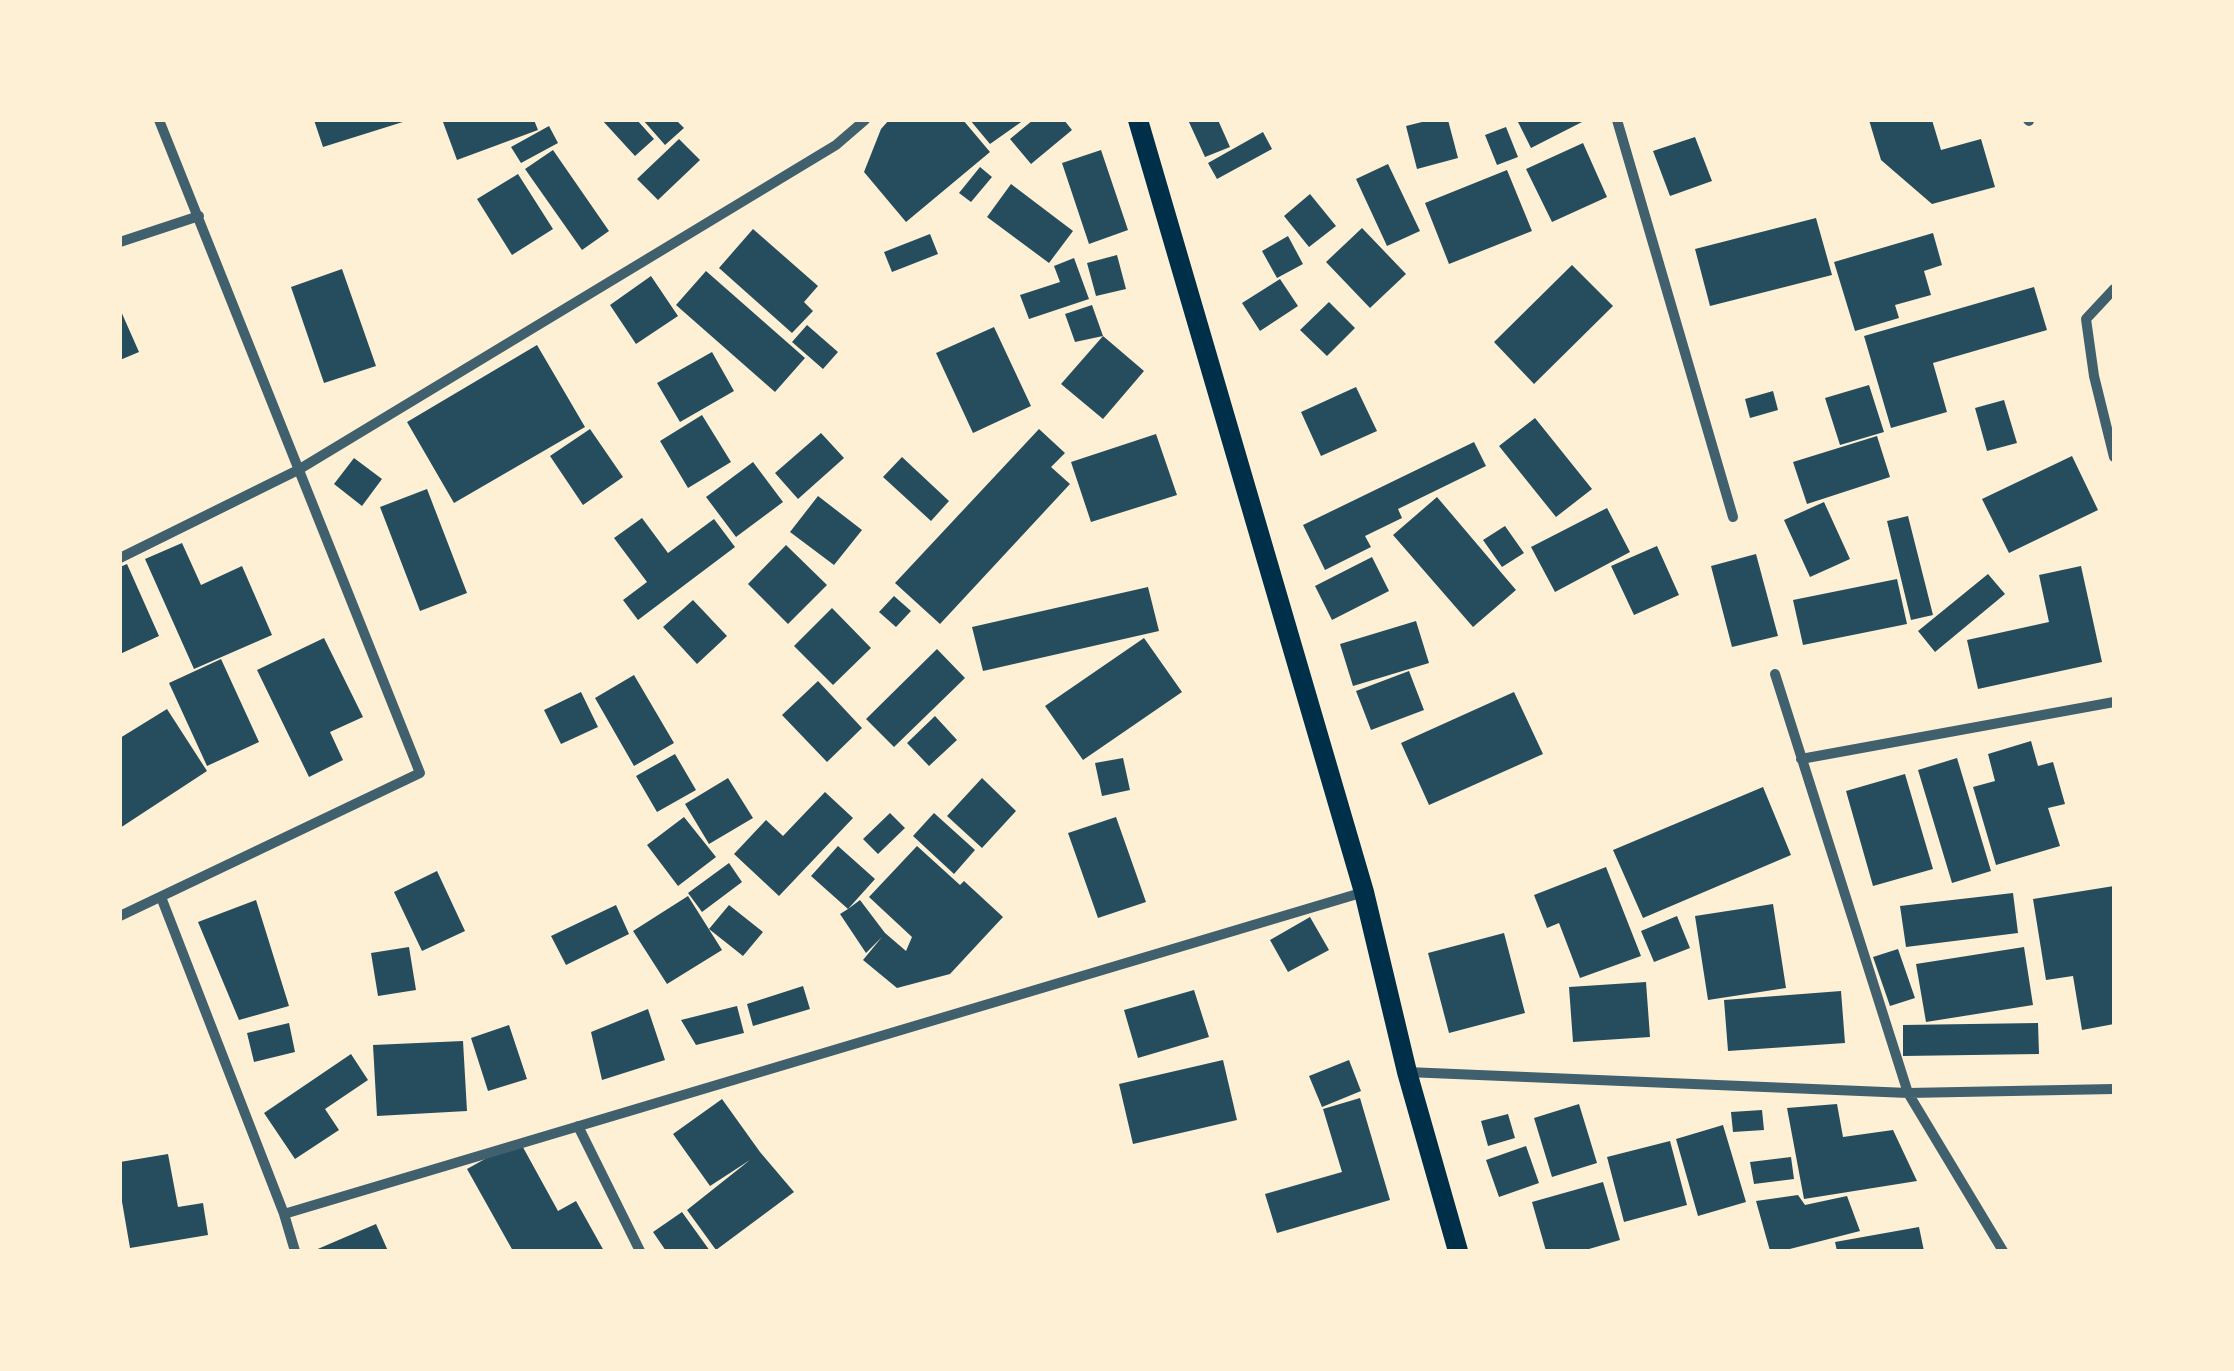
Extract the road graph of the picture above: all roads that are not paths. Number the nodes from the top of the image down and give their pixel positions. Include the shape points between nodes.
1 (159, 120) edge
2 (865, 120) edge
3 (1138, 120) edge
4 (1617, 120) edge
5 (198, 216) junction
6 (120, 242) edge
7 (2114, 289) edge
8 (2114, 457) edge
9 (298, 470) junction
10 (1733, 517) dead end
11 (120, 558) edge
12 (1774, 674) dead end
13 (2114, 702) edge
14 (1802, 759) junction
15 (1364, 892) junction
16 (161, 897) junction
17 (120, 916) edge
18 (1407, 1072) junction
19 (2114, 1088) edge
20 (1908, 1093) junction
21 (578, 1126) junction
22 (284, 1214) junction
23 (295, 1251) edge
24 (640, 1251) edge
25 (1458, 1251) edge
26 (2003, 1251) edge

1 - 5 street
2 - 9 street via 836,145
3 - 15 main road
4 - 10 street
5 - 6 street
5 - 9 street
7 - 8 street via 2086,319
9 - 11 street
9 - 16 street via 420,774
12 - 14 street
13 - 14 street
14 - 20 street
15 - 18 main road
15 - 21 street
16 - 17 street
16 - 22 street
18 - 20 street
18 - 25 main road
19 - 20 street
20 - 26 street
21 - 22 street
21 - 24 street
22 - 23 street

